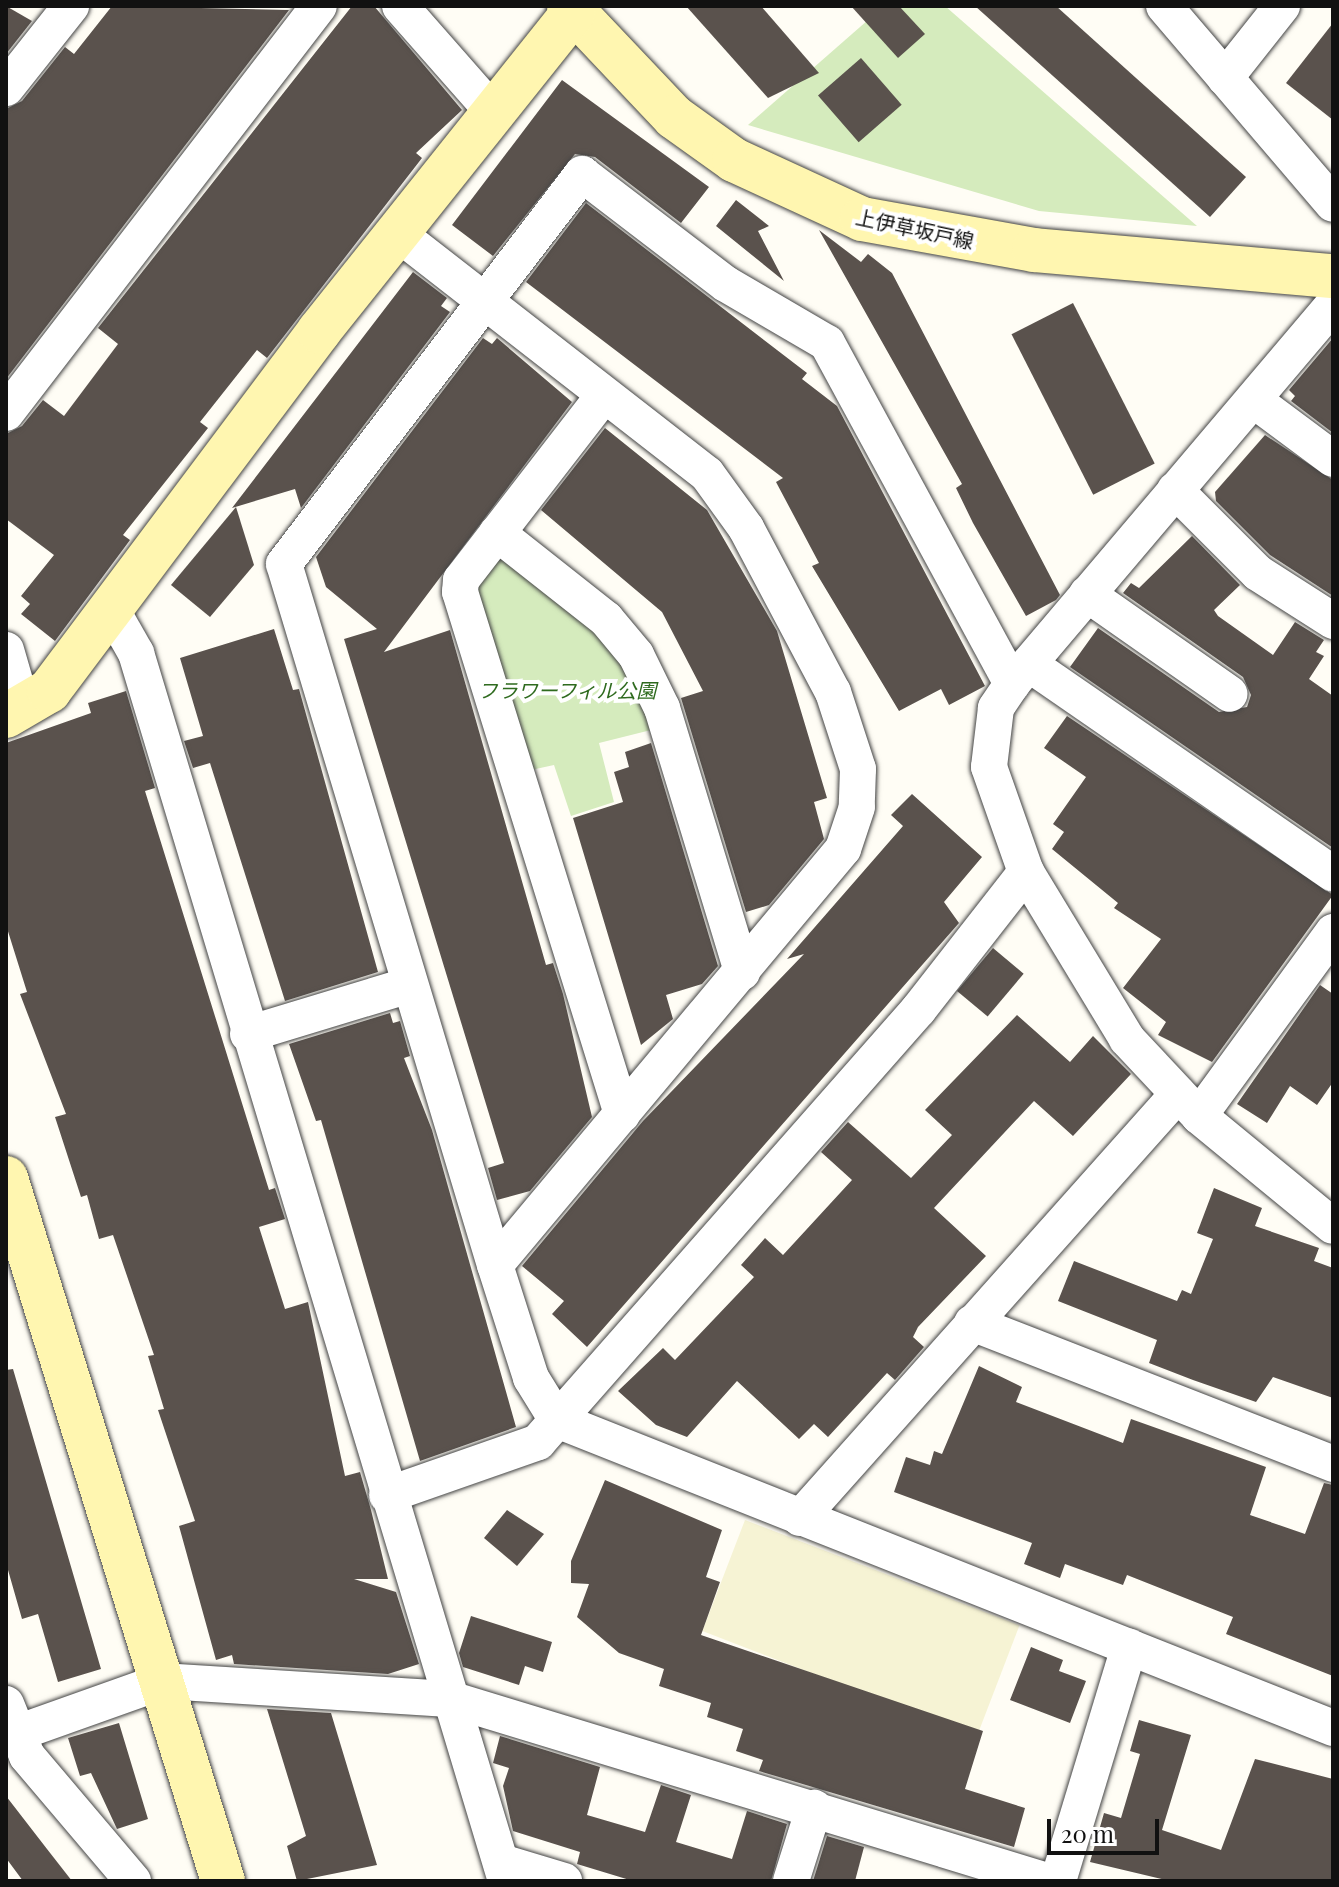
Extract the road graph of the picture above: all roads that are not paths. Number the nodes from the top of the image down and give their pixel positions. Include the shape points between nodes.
1 (71, 6) edge
2 (319, 6) edge
3 (400, 6) edge
4 (1164, 6) edge
5 (1282, 6) edge
6 (572, 9) edge
7 (1225, 78) junction
8 (6, 88) edge
9 (493, 112) junction
10 (1333, 204) edge
11 (396, 232) junction
12 (1333, 276) edge
13 (484, 300) junction
14 (1333, 305) edge
15 (604, 395) junction
16 (1255, 401) junction
17 (6, 413) edge
18 (1333, 459) edge
19 (1175, 490) junction
20 (497, 533) junction
21 (1087, 594) junction
22 (111, 609) junction
23 (1333, 621) edge
24 (6, 650) edge
25 (1021, 674) junction
26 (1230, 694) dead end
27 (14, 713) edge
28 (1026, 872) junction
29 (1333, 874) edge
30 (1333, 932) edge
31 (742, 972) junction
32 (409, 985) junction
33 (248, 1034) junction
34 (1188, 1105) junction
35 (622, 1114) junction
36 (9, 1202) edge
37 (1333, 1226) edge
38 (495, 1265) junction
39 (972, 1323) junction
40 (557, 1420) junction
41 (1333, 1464) edge
42 (387, 1495) junction
43 (800, 1518) junction
44 (1129, 1647) junction
45 (163, 1681) junction
46 (450, 1699) junction
47 (9, 1724) edge
48 (1333, 1728) edge
49 (814, 1808) junction
50 (504, 1871) edge
51 (125, 1879) edge
52 (223, 1881) edge
53 (564, 1881) edge
54 (791, 1881) edge
55 (1047, 1881) edge
56 (1058, 1881) edge

1 - 8 street
2 - 17 street
3 - 9 street
4 - 7 street
5 - 7 street
6 - 9 street
6 - 12 street, 上伊草坂戸線 via 674,117 734,160 862,219 1034,250
7 - 10 street
9 - 11 street
11 - 13 street
11 - 22 street
13 - 15 street
13 - 25 street via 582,174 726,284 802,323 843,363
13 - 32 street via 284,564
14 - 16 street
15 - 20 street
15 - 31 street via 707,474 746,528 833,692 852,746 857,807 843,849
16 - 18 street
16 - 19 street
19 - 21 street
19 - 23 street via 1258,573
20 - 31 street via 606,619 636,655 662,708
20 - 35 street via 461,580 460,592
21 - 25 street
21 - 26 street
22 - 27 street via 49,691
22 - 33 street via 136,653
24 - 27 street
25 - 28 street via 996,708 989,767
25 - 29 street
28 - 34 street via 1127,1039
28 - 40 street via 919,1009
30 - 34 street
31 - 35 street
32 - 33 street
32 - 38 street
33 - 42 street
34 - 37 street
34 - 39 street
35 - 38 street
36 - 45 street
38 - 40 street via 531,1378
39 - 41 street
39 - 43 street
40 - 42 street via 538,1442
40 - 43 street
42 - 46 street
43 - 44 street
44 - 48 street
44 - 56 street
45 - 46 street
45 - 47 street
45 - 52 street
46 - 49 street
46 - 50 street
47 - 51 street
49 - 54 street
49 - 55 street
50 - 53 street

